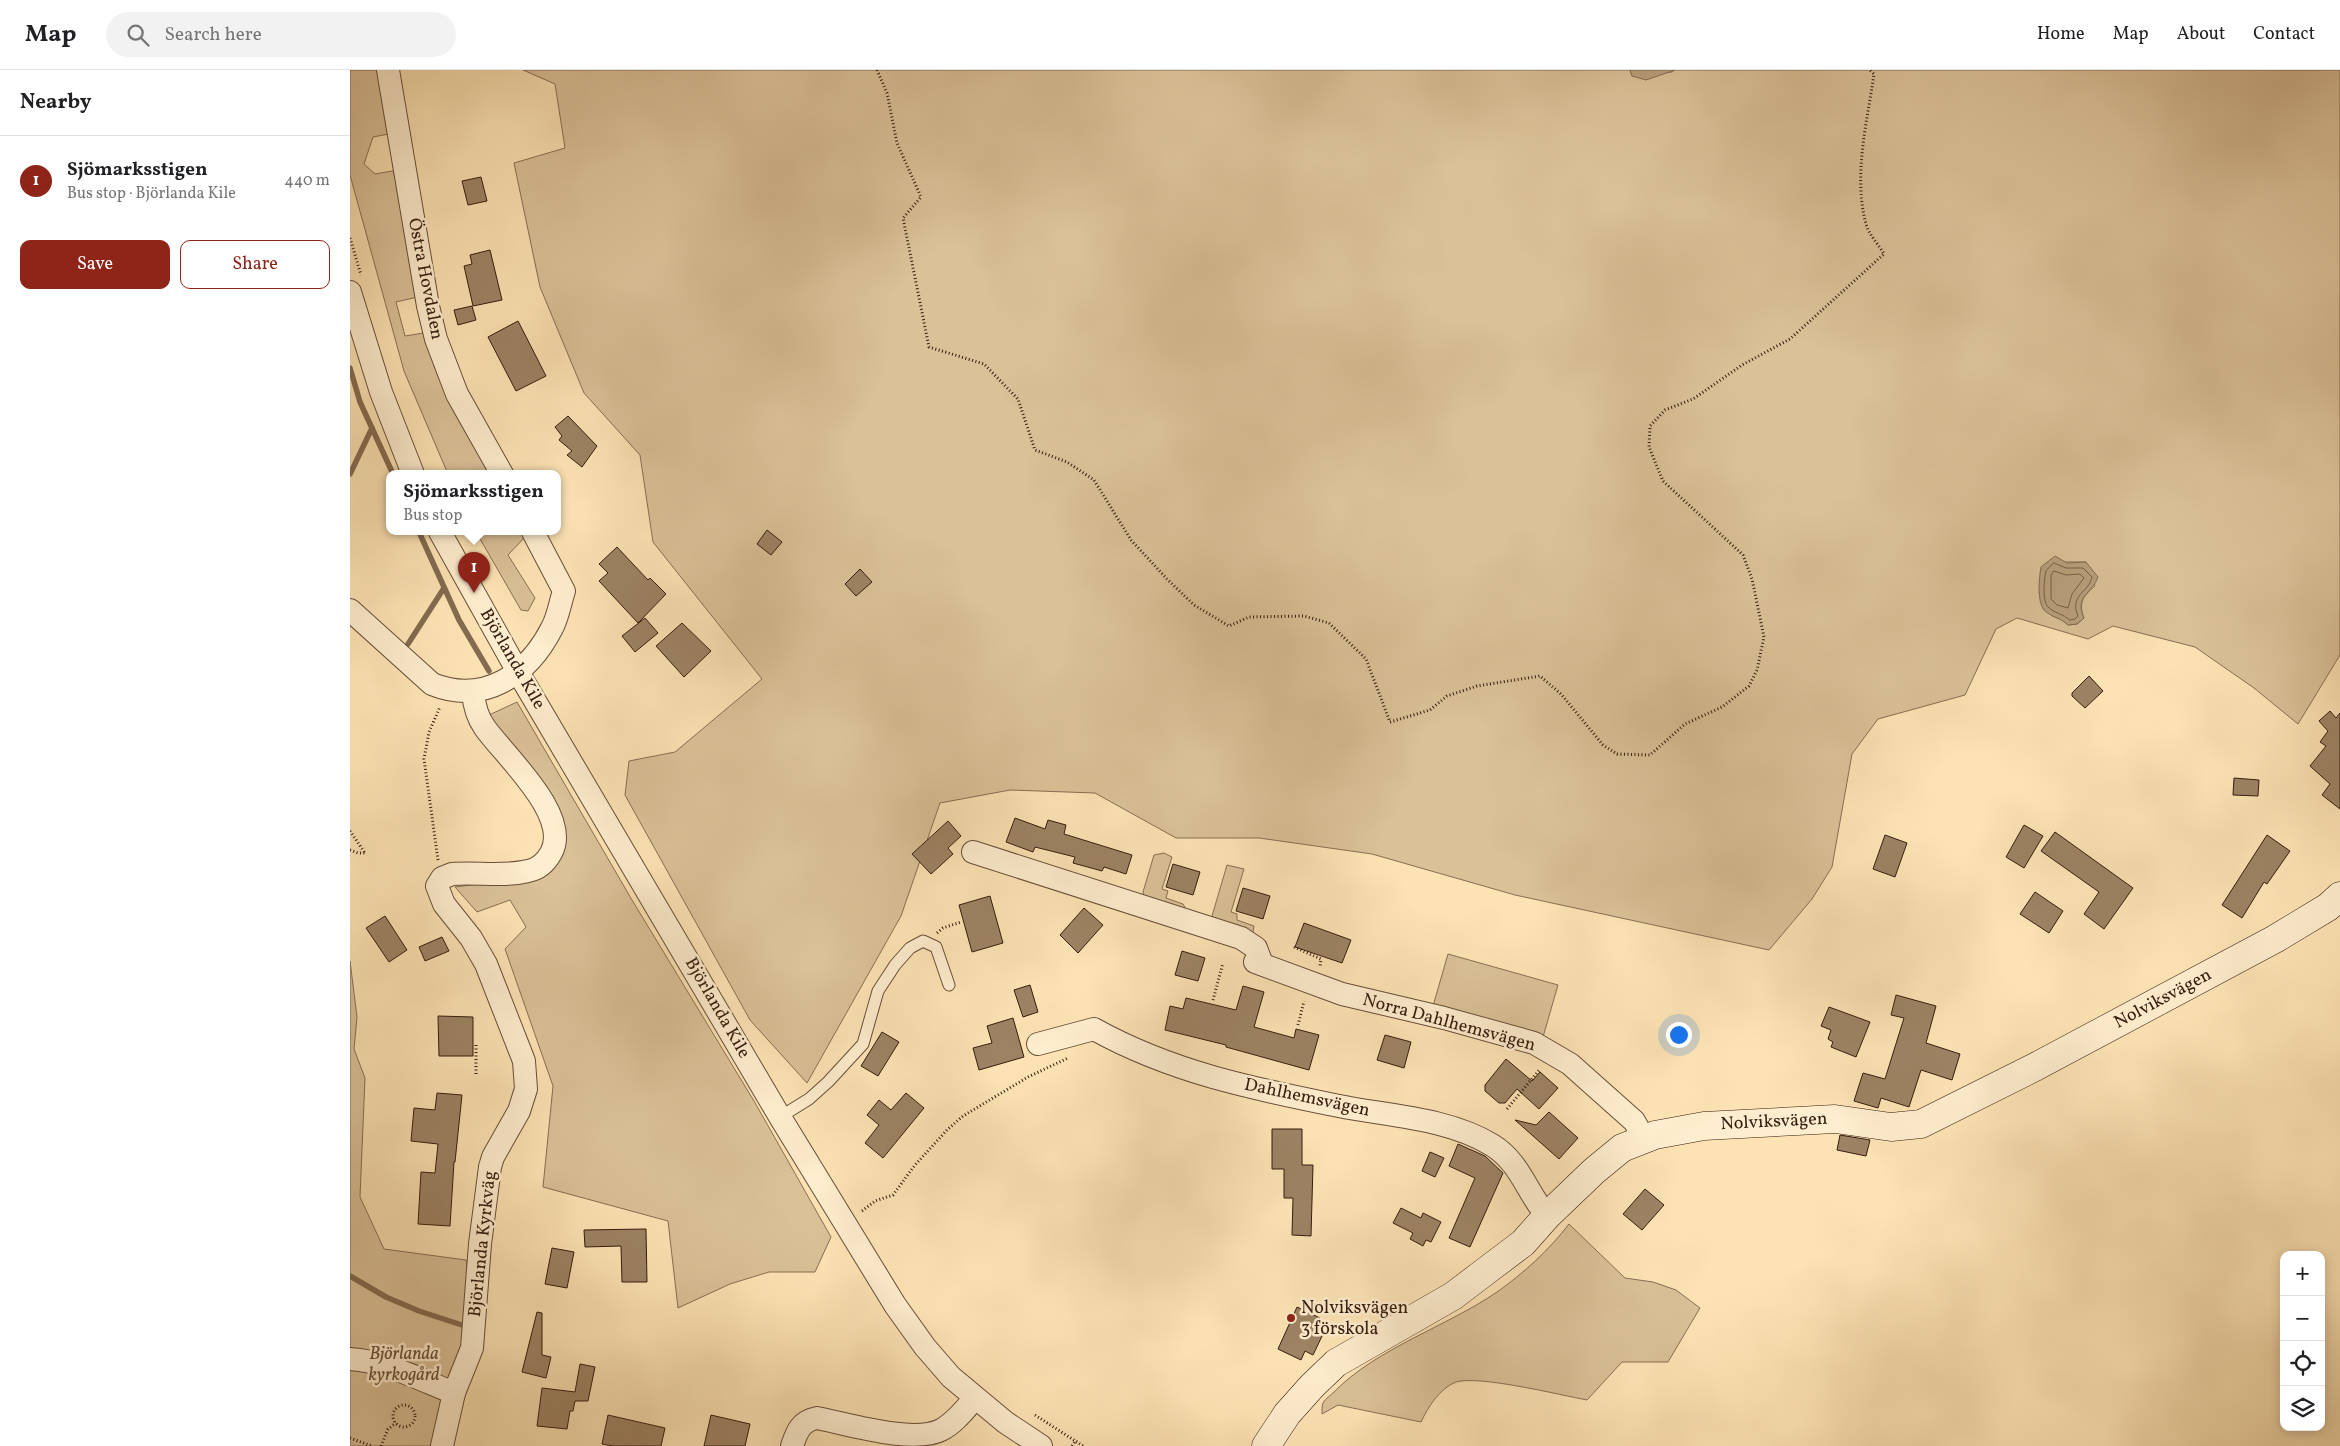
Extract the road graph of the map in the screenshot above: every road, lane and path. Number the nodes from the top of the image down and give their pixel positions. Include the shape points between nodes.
1 (388, 70) edge
2 (877, 70) edge
3 (1870, 70) edge
4 (350, 292) edge
5 (411, 470) edge
6 (500, 470) edge
7 (442, 535) edge
8 (535, 535) edge
9 (350, 610) edge
10 (518, 672) junction
11 (442, 688) junction
12 (473, 692) junction
13 (350, 831) edge
14 (350, 850) edge
15 (973, 852) dead end
16 (441, 880) junction
17 (2340, 896) edge
18 (961, 922) dead end
19 (927, 943) junction
20 (1223, 962) dead end
21 (949, 985) dead end
22 (1213, 1000) dead end
23 (1068, 1035) junction
24 (476, 1044) dead end
25 (1038, 1044) dead end
26 (1552, 1054) junction
27 (476, 1074) dead end
28 (1507, 1109) dead end
29 (780, 1117) junction
30 (1644, 1138) junction
31 (867, 1207) dead end
32 (1547, 1216) junction
33 (350, 1359) edge
34 (454, 1393) junction
35 (975, 1398) junction
36 (396, 1423) junction
37 (350, 1438) edge
38 (1076, 1440) dead end
39 (372, 1446) edge
40 (381, 1446) edge
41 (442, 1446) edge
42 (792, 1446) edge
43 (1041, 1446) edge
44 (1072, 1446) edge
45 (1266, 1446) edge

1 - 6 street, Östra Hovdalen via 436,339 457,394
2 - 3 path via 887,93 897,143 921,197 903,218 929,347 984,364 1018,399 1035,450 1067,462 1094,480 1131,540 1194,605 1229,626 1249,617 1304,616 1330,623 1366,659 1390,722 1430,710 1447,696 1477,686 1540,676 1561,694 1603,745 1617,754 1650,755 1685,724 1722,707 1749,686 1757,670 1764,637 1752,579 1743,555 1663,481 1649,447 1650,426 1665,410 1693,399 1742,364 1790,339 1884,254 1866,226 1860,187 1874,74
4 - 5 street via 387,408
7 - 10 street, Björlanda Kile
8 - 10 street via 564,591 552,628
9 - 11 street via 414,669
10 - 12 street
10 - 29 street, Björlanda Kile
11 - 12 street
11 - 16 path via 424,759
12 - 16 street via 484,727 534,789 552,818 555,846 542,866 528,871 452,874
13 - 14 path via 365,853
15 - 26 street, Norra Dahlhemsvägen via 1241,938 1256,948 1258,963 1342,994 1534,1043
16 - 34 street, Björlanda Kyrkväg via 437,886 439,895 486,964 524,1061 526,1089 519,1112 490,1167 472,1348
17 - 30 street, Nolviksvägen via 2328,907 2275,939 1921,1124 1891,1127 1835,1120 1734,1124 1677,1130
18 - 19 path via 943,928
19 - 21 lane via 936,947
19 - 29 lane via 923,941 910,948 878,991 863,1044 828,1082
20 - 22 path
23 - 25 street, Dahlhemsvägen
23 - 31 path via 1073,1052 1071,1057 1028,1077 963,1116 915,1165 893,1194
23 - 32 street, Dahlhemsvägen via 1094,1029 1180,1068 1257,1089 1456,1129 1493,1145 1515,1165
24 - 27 path
26 - 28 path
26 - 30 street, Norra Dahlhemsvägen via 1570,1064 1621,1108
29 - 35 street, Björlanda Kile via 924,1347
30 - 32 street, Nolviksvägen via 1622,1148 1594,1170
32 - 45 street, Nolviksvägen via 1523,1243 1453,1296 1336,1363 1287,1414
33 - 34 street via 399,1371
34 - 41 street, Björlanda Kyrkväg
35 - 42 street via 942,1430 931,1434 910,1436 817,1418 800,1426
35 - 43 street, Björlanda Kile
36 - 36 path via 406,1426 414,1421 411,1407 396,1408
36 - 40 path via 388,1429
37 - 39 path
38 - 44 path

